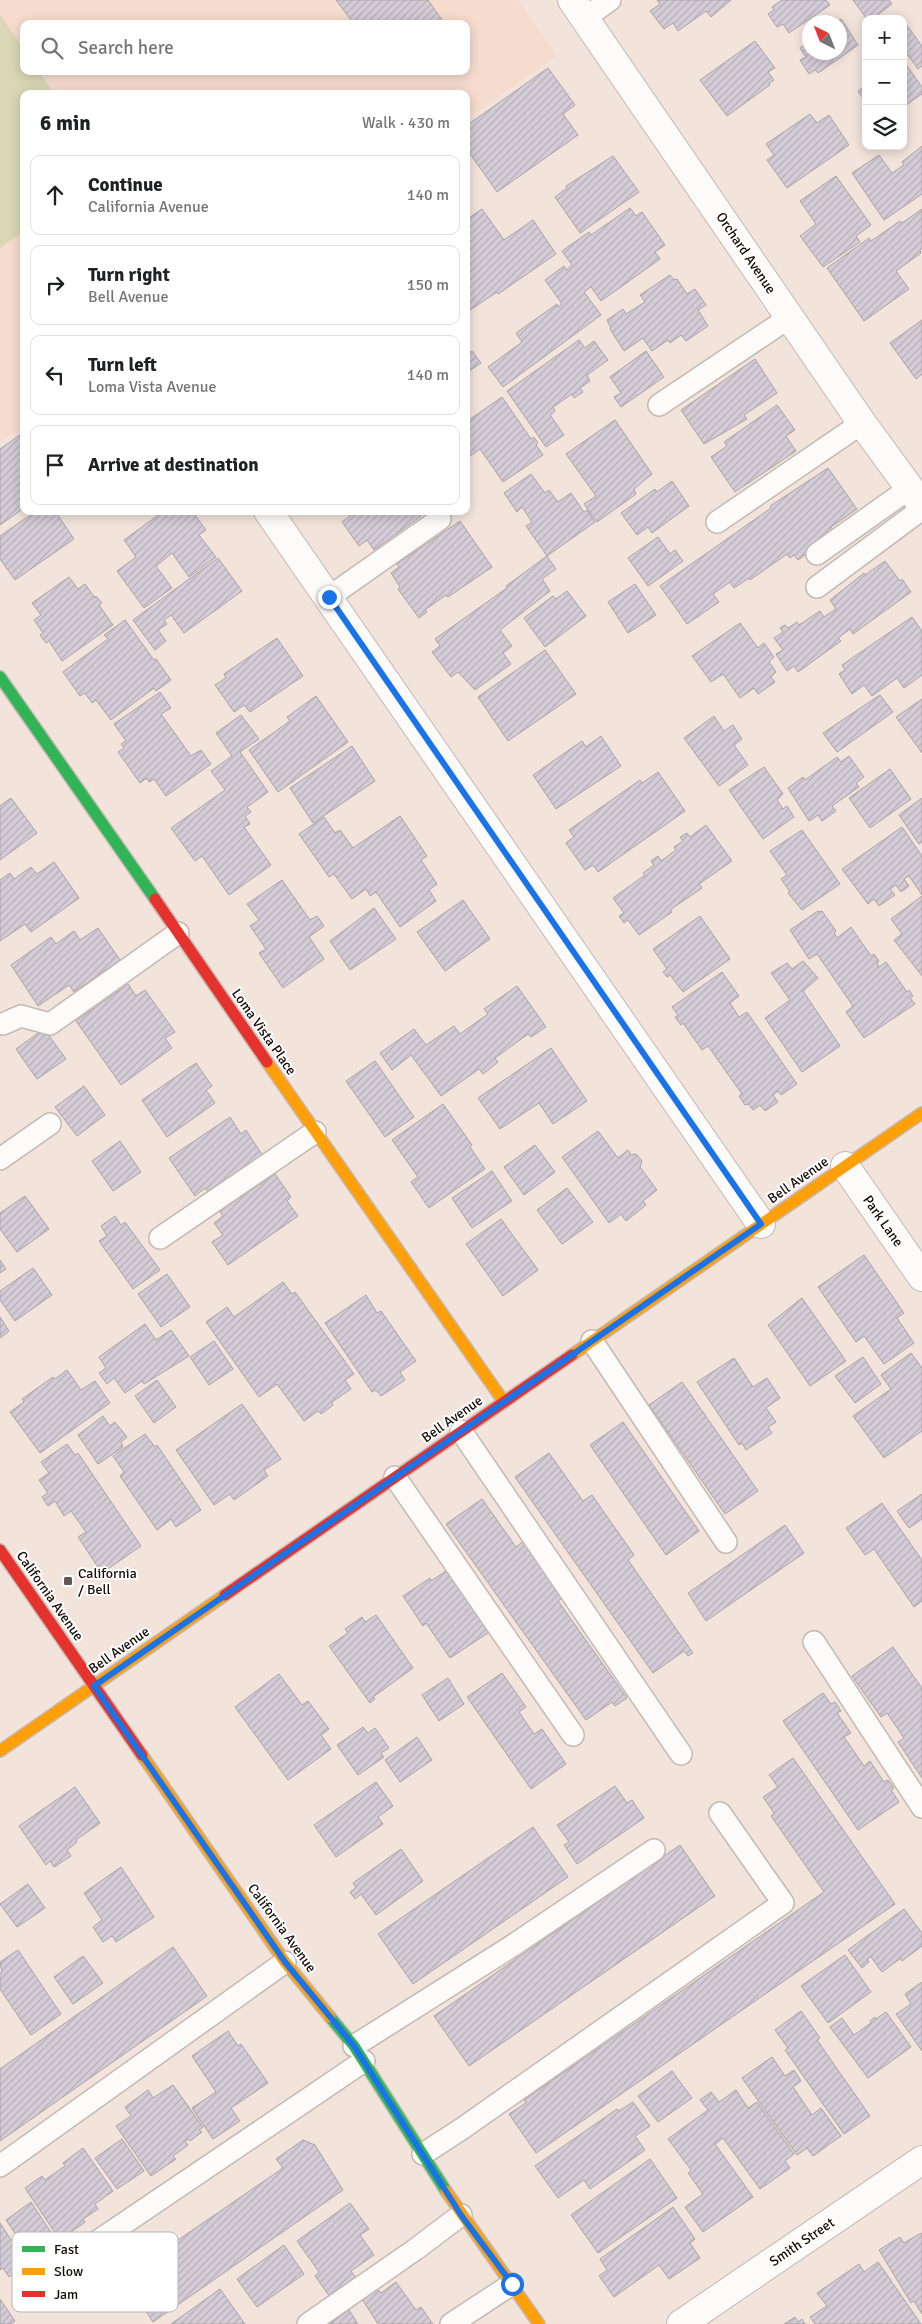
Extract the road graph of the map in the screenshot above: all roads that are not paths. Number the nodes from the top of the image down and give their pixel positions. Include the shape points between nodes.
1 (610, 0) edge
2 (578, 9) edge
3 (790, 318) junction
4 (659, 405) dead end
5 (862, 423) junction
6 (918, 501) edge
7 (271, 515) edge
8 (440, 519) dead end
9 (717, 522) dead end
10 (817, 554) dead end
11 (817, 587) dead end
12 (329, 597) junction
13 (0, 678) edge
14 (178, 933) junction
15 (3, 1024) dead end
16 (922, 1113) edge
17 (50, 1124) dead end
18 (315, 1132) junction
19 (0, 1160) edge
20 (845, 1166) junction
21 (761, 1224) junction
22 (160, 1238) dead end
23 (922, 1277) edge
24 (592, 1341) junction
25 (504, 1402) junction
26 (461, 1431) junction
27 (395, 1477) junction
28 (726, 1542) dead end
29 (0, 1550) edge
30 (814, 1642) dead end
31 (94, 1686) junction
32 (573, 1735) dead end
33 (0, 1751) edge
34 (681, 1754) dead end
35 (922, 1807) edge
36 (720, 1813) dead end
37 (654, 1850) dead end
38 (285, 1962) junction
39 (359, 2053) junction
40 (423, 2154) junction
41 (922, 2160) edge
42 (0, 2166) edge
43 (461, 2215) junction
44 (108, 2232) edge
45 (512, 2284) junction
46 (308, 2324) edge
47 (452, 2324) edge
48 (539, 2324) edge
49 (681, 2324) edge

1 - 2 lane
2 - 3 street, Orchard Avenue
3 - 4 lane
3 - 5 street, Orchard Avenue
5 - 6 street, Orchard Avenue
5 - 9 lane
6 - 10 lane
6 - 11 lane
7 - 12 street
8 - 12 lane
12 - 21 street
13 - 14 street, Loma Vista Place
14 - 15 lane via 50,1024 21,1016
14 - 18 street, Loma Vista Place
16 - 20 street, Bell Avenue
17 - 19 lane
18 - 22 lane
18 - 25 street, Loma Vista Place
20 - 21 street, Bell Avenue
20 - 23 street, Park Lane
21 - 24 street, Bell Avenue
24 - 25 street, Bell Avenue
24 - 28 lane
25 - 26 street, Bell Avenue
26 - 27 street, Bell Avenue
26 - 34 lane
27 - 31 street, Bell Avenue
27 - 32 lane
29 - 31 street, California Avenue
30 - 35 lane
31 - 33 street, Bell Avenue
31 - 38 street, California Avenue
36 - 40 lane via 784,1903
37 - 39 lane
38 - 39 street, California Avenue
38 - 42 lane
39 - 40 street, California Avenue
39 - 44 lane
40 - 43 street, California Avenue
41 - 49 street, Smith Street
43 - 45 street, California Avenue
43 - 46 lane
45 - 47 lane
45 - 48 street, California Avenue

